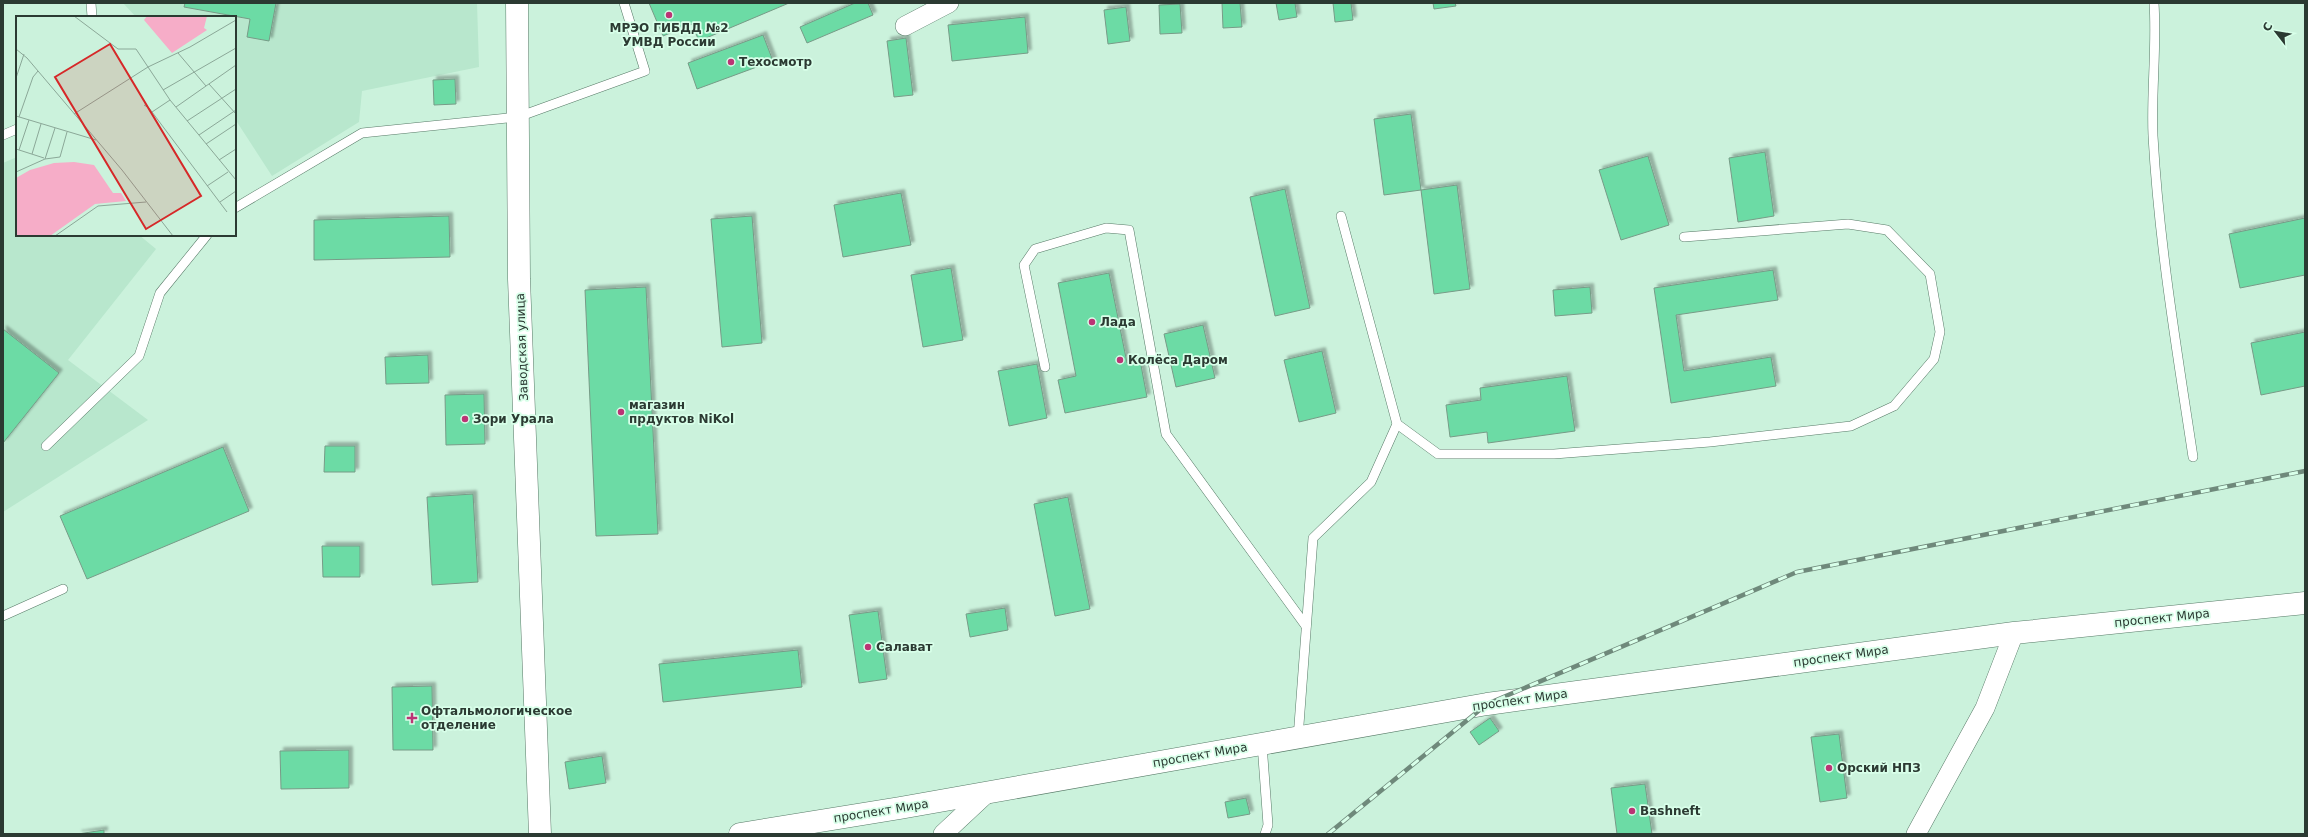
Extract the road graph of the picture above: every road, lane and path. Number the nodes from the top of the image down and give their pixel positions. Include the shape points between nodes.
1 (91, 3) edge
2 (517, 3) edge
3 (624, 3) edge
4 (949, 3) edge
5 (2154, 3) edge
6 (92, 16) edge
7 (904, 26) dead end
8 (518, 117) junction
9 (16, 129) edge
10 (3, 135) edge
11 (236, 207) edge
12 (1341, 216) dead end
13 (206, 236) edge
14 (1684, 237) dead end
15 (1045, 367) dead end
16 (1397, 424) junction
17 (46, 446) dead end
18 (2193, 457) dead end
19 (63, 589) dead end
20 (2305, 603) edge
21 (3, 616) edge
22 (1306, 626) junction
23 (2014, 633) junction
24 (1298, 738) junction
25 (1262, 744) junction
26 (988, 792) junction
27 (803, 829) edge
28 (540, 834) edge
29 (740, 834) edge
30 (943, 834) edge
31 (1265, 834) edge
32 (1916, 834) edge

1 - 6 lane
2 - 8 main road, Заводская улица
3 - 8 lane via 645,71
4 - 7 street
5 - 18 lane via 2156,36 2153,135 2165,266
8 - 11 lane via 362,133
8 - 28 main road, Заводская улица via 519,279
9 - 10 lane
12 - 16 lane
13 - 17 lane via 160,293 139,356
14 - 16 lane via 1848,224 1887,230 1930,274 1940,332 1934,360 1894,406 1851,426 1710,442 1554,454 1438,454
15 - 22 lane via 1024,265 1035,249 1106,228 1129,230 1166,434
16 - 22 lane via 1371,482 1313,538
19 - 21 lane
20 - 23 main road, проспект Мира
22 - 24 lane
23 - 24 main road, проспект Мира via 1487,704
23 - 32 street via 1985,708
24 - 25 main road, проспект Мира
25 - 26 main road, проспект Мира
25 - 31 lane via 1268,825
26 - 27 main road, проспект Мира
26 - 30 street
27 - 29 main road, проспект Мира

